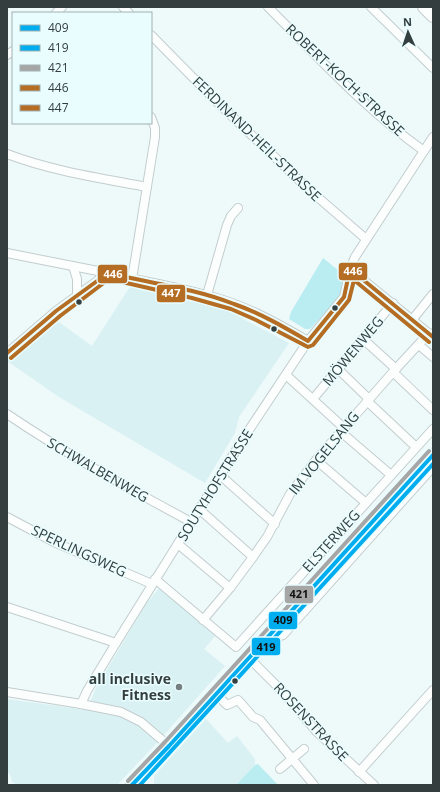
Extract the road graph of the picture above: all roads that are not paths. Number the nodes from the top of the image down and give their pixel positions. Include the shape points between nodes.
1 (268, 7) edge
2 (372, 7) edge
3 (424, 7) edge
4 (433, 16) edge
5 (152, 36) edge
6 (433, 68) edge
7 (152, 120) edge
8 (433, 136) edge
9 (424, 151) junction
10 (7, 154) edge
11 (147, 187) junction
12 (238, 208) dead end
13 (366, 239) junction
14 (7, 253) edge
15 (73, 266) junction
16 (350, 269) junction
17 (108, 273) junction
18 (132, 279) junction
19 (433, 294) edge
20 (77, 295) junction
21 (208, 295) junction
22 (393, 303) junction
23 (412, 320) junction
24 (431, 335) edge
25 (363, 339) junction
26 (308, 341) junction
27 (419, 345) junction
28 (7, 353) edge
29 (433, 357) edge
30 (338, 370) junction
31 (394, 371) junction
32 (286, 374) junction
33 (313, 399) junction
34 (368, 400) junction
35 (433, 410) edge
36 (7, 414) edge
37 (433, 429) edge
38 (343, 430) junction
39 (416, 447) junction
40 (433, 455) edge
41 (316, 460) junction
42 (433, 467) edge
43 (220, 475) junction
44 (391, 475) junction
45 (366, 503) junction
46 (199, 509) junction
47 (7, 517) edge
48 (191, 522) junction
49 (275, 524) junction
50 (178, 544) junction
51 (253, 557) junction
52 (154, 582) junction
53 (230, 588) junction
54 (7, 607) edge
55 (202, 620) junction
56 (264, 642) junction
57 (116, 643) junction
58 (249, 658) junction
59 (433, 690) edge
60 (7, 692) edge
61 (216, 694) junction
62 (81, 704) junction
63 (169, 746) junction
64 (304, 749) dead end
65 (292, 758) junction
66 (280, 768) dead end
67 (359, 772) junction
68 (132, 785) edge
69 (314, 785) edge
70 (374, 785) edge

1 - 9 street, ROBERT-KOCH-STRASSE via 374,111
2 - 6 street
3 - 4 main road
5 - 13 street, FERDINAND-HEIL-STRASSE via 306,187
7 - 11 street via 155,137
8 - 9 street, SOUTYHOFSTRASSE
9 - 13 street, SOUTYHOFSTRASSE
10 - 11 street via 61,170
11 - 18 street
12 - 21 street via 231,216
13 - 16 street, SOUTYHOFSTRASSE
14 - 15 street
15 - 17 street
15 - 20 street via 77,279
16 - 22 street
16 - 26 street, SOUTYHOFSTRASSE via 344,297
17 - 18 street
17 - 20 street
18 - 21 street
19 - 23 street
20 - 28 street
21 - 26 street via 268,318
22 - 23 street
22 - 25 street, MÖWENWEG
23 - 24 street
24 - 27 street, IM VOGELSANG
25 - 30 street, MÖWENWEG
25 - 31 street
26 - 32 street, SOUTYHOFSTRASSE
27 - 29 street
27 - 31 street, IM VOGELSANG
30 - 33 street, MÖWENWEG
30 - 34 street
31 - 34 street, IM VOGELSANG
31 - 35 street
32 - 33 street
32 - 43 street, SOUTYHOFSTRASSE
33 - 38 street
34 - 38 street, IM VOGELSANG
34 - 39 street
36 - 48 street, SCHWALBENWEG via 60,449
37 - 39 street, ELSTERWEG
38 - 41 street, IM VOGELSANG
38 - 44 street
39 - 44 street, ELSTERWEG
40 - 56 main road
41 - 45 street
41 - 49 street, IM VOGELSANG via 290,494
42 - 56 street via 283,635
43 - 46 street, SOUTYHOFSTRASSE
43 - 49 street
44 - 45 street, ELSTERWEG
45 - 55 street, ELSTERWEG via 236,647
46 - 48 street, SOUTYHOFSTRASSE
46 - 51 street
47 - 52 street, SPERLINGSWEG via 56,543
48 - 50 street, SOUTYHOFSTRASSE
49 - 51 street, IM VOGELSANG
50 - 52 street, SOUTYHOFSTRASSE
50 - 53 street
51 - 53 street, IM VOGELSANG
52 - 55 street, ELSTERWEG
52 - 57 street, SOUTYHOFSTRASSE
53 - 55 street, IM VOGELSANG
54 - 57 street
56 - 58 main road
57 - 62 street, SOUTYHOFSTRASSE
58 - 61 main road
58 - 67 street, ROSENSTRASSE via 279,688 316,732
59 - 67 street
60 - 62 street
61 - 63 main road
61 - 65 street via 227,705 238,700 253,717 260,720
62 - 63 street via 111,709 131,716
63 - 68 main road
64 - 65 street
65 - 66 street
65 - 69 street
67 - 70 street, ROSENSTRASSE

